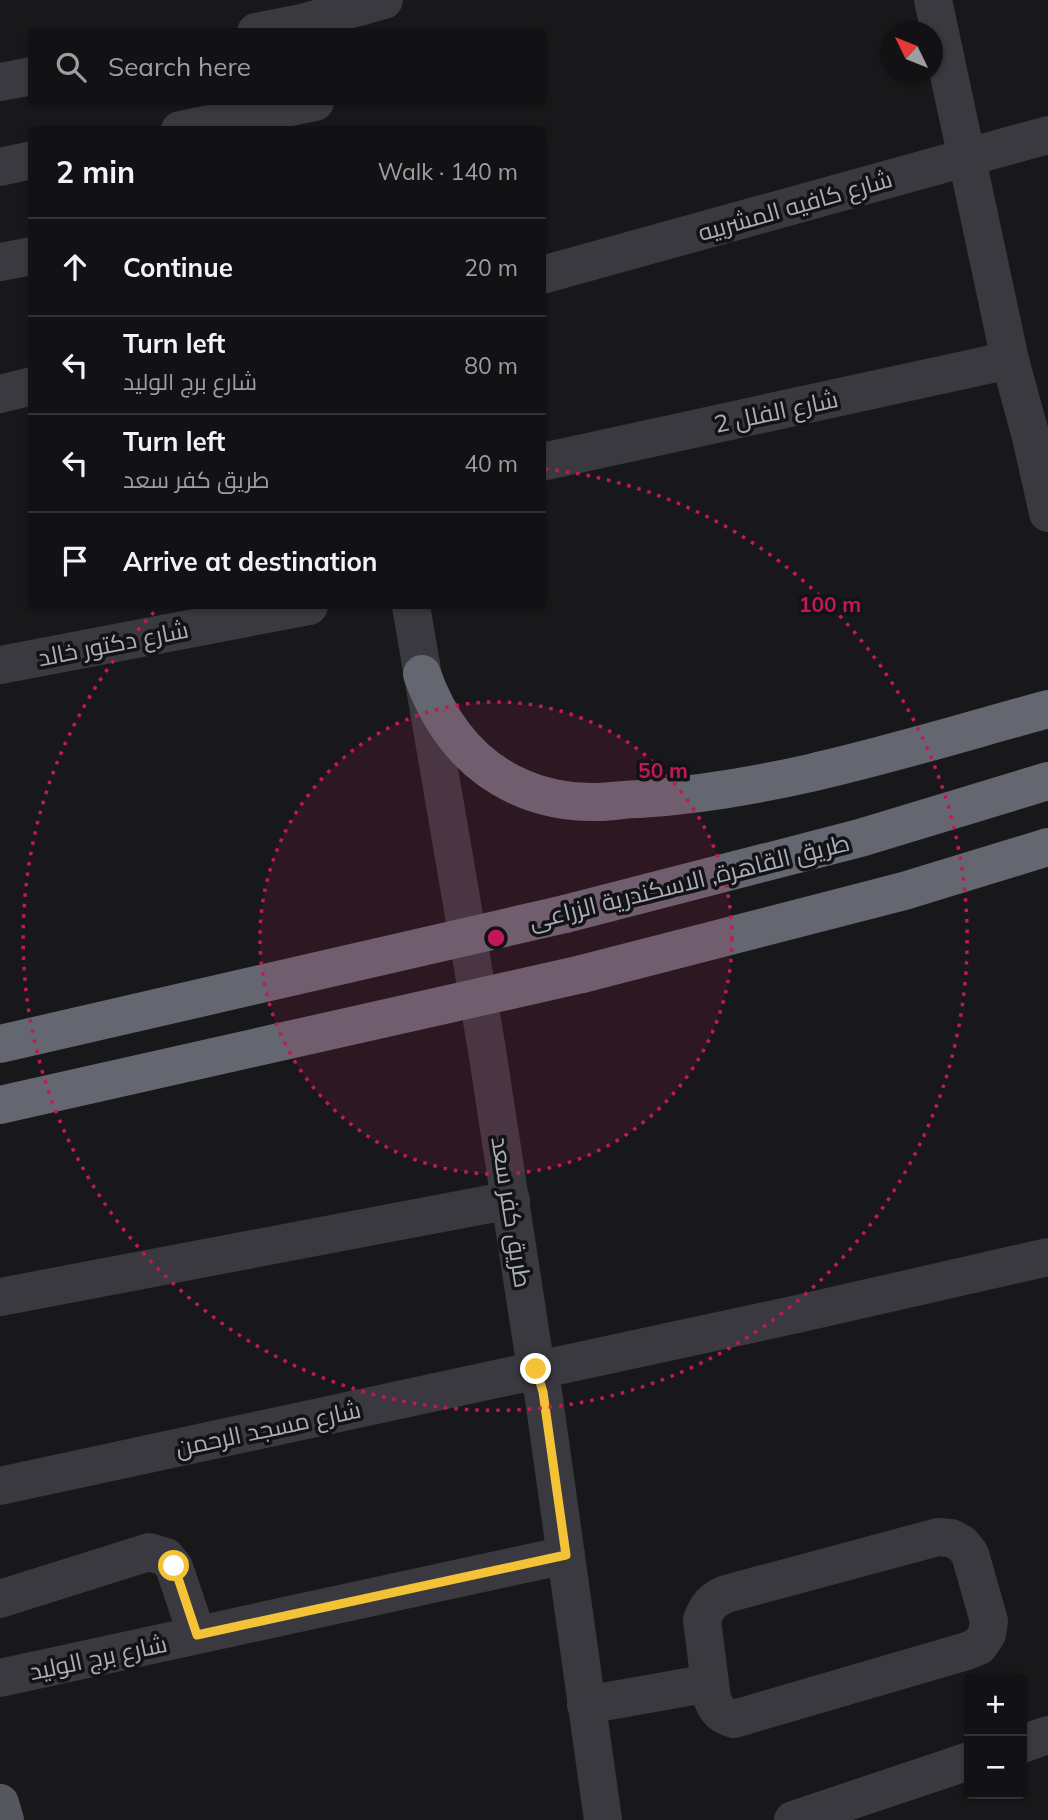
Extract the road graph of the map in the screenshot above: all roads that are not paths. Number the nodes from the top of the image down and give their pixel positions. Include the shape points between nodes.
1 (384, 0) edge
2 (933, 0) edge
3 (301, 18) edge
4 (269, 28) edge
5 (28, 76) edge
6 (0, 82) edge
7 (301, 105) edge
8 (317, 105) edge
9 (199, 126) edge
10 (321, 126) edge
11 (1048, 135) edge
12 (968, 156) junction
13 (28, 161) edge
14 (0, 167) edge
15 (28, 257) edge
16 (0, 262) edge
17 (546, 274) edge
18 (1010, 360) junction
19 (28, 387) edge
20 (0, 394) edge
21 (1040, 435) edge
22 (546, 461) edge
23 (1048, 513) edge
24 (293, 609) edge
25 (411, 609) edge
26 (0, 665) edge
27 (422, 674) junction
28 (1048, 709) edge
29 (1048, 782) edge
30 (1048, 847) edge
31 (0, 1044) edge
32 (0, 1105) edge
33 (511, 1200) junction
34 (1048, 1257) edge
35 (0, 1297) edge
36 (536, 1369) junction
37 (0, 1486) edge
38 (566, 1555) junction
39 (0, 1599) edge
40 (197, 1635) junction
41 (0, 1678) edge
42 (710, 1683) junction
43 (586, 1705) junction
44 (1048, 1735) edge
45 (1027, 1742) edge
46 (964, 1763) edge
47 (0, 1803) edge
48 (5, 1820) edge
49 (603, 1820) edge
50 (793, 1820) edge

1 - 3 street
2 - 12 street
3 - 4 street
5 - 6 street
7 - 9 street
8 - 10 street
11 - 12 street, شارع كافيه المشربيه
12 - 17 street, شارع كافيه المشربيه
12 - 18 street
13 - 14 street
15 - 16 street
18 - 21 street
18 - 22 street, شارع الفلل 2
19 - 20 street
21 - 23 street
24 - 26 street, شارع دكتور خالد
25 - 27 street, طريق كفر سعد
27 - 28 highway via 442,719 474,757 515,785 569,801 673,797 768,783
27 - 33 street, طريق كفر سعد
29 - 31 highway, طريق القاهرة, الاسكندرية الزراعى, bridge via 860,838 565,914
30 - 32 highway, bridge via 891,894 582,974
33 - 35 street
33 - 36 street, طريق كفر سعد
34 - 36 street, شارع مسجد الرحمن
36 - 37 street, شارع مسجد الرحمن
36 - 38 street, طريق كفر سعد
38 - 40 street, شارع برج الوليد
38 - 43 street, طريق كفر سعد
39 - 40 street via 149,1552 166,1557 174,1566
40 - 41 street, شارع برج الوليد
42 - 42 street via 716,1709 734,1719 979,1646 989,1621 970,1554 951,1538 938,1537 714,1599 702,1620
42 - 43 street
43 - 49 street, طريق كفر سعد
44 - 45 street
46 - 50 street
47 - 48 main road

